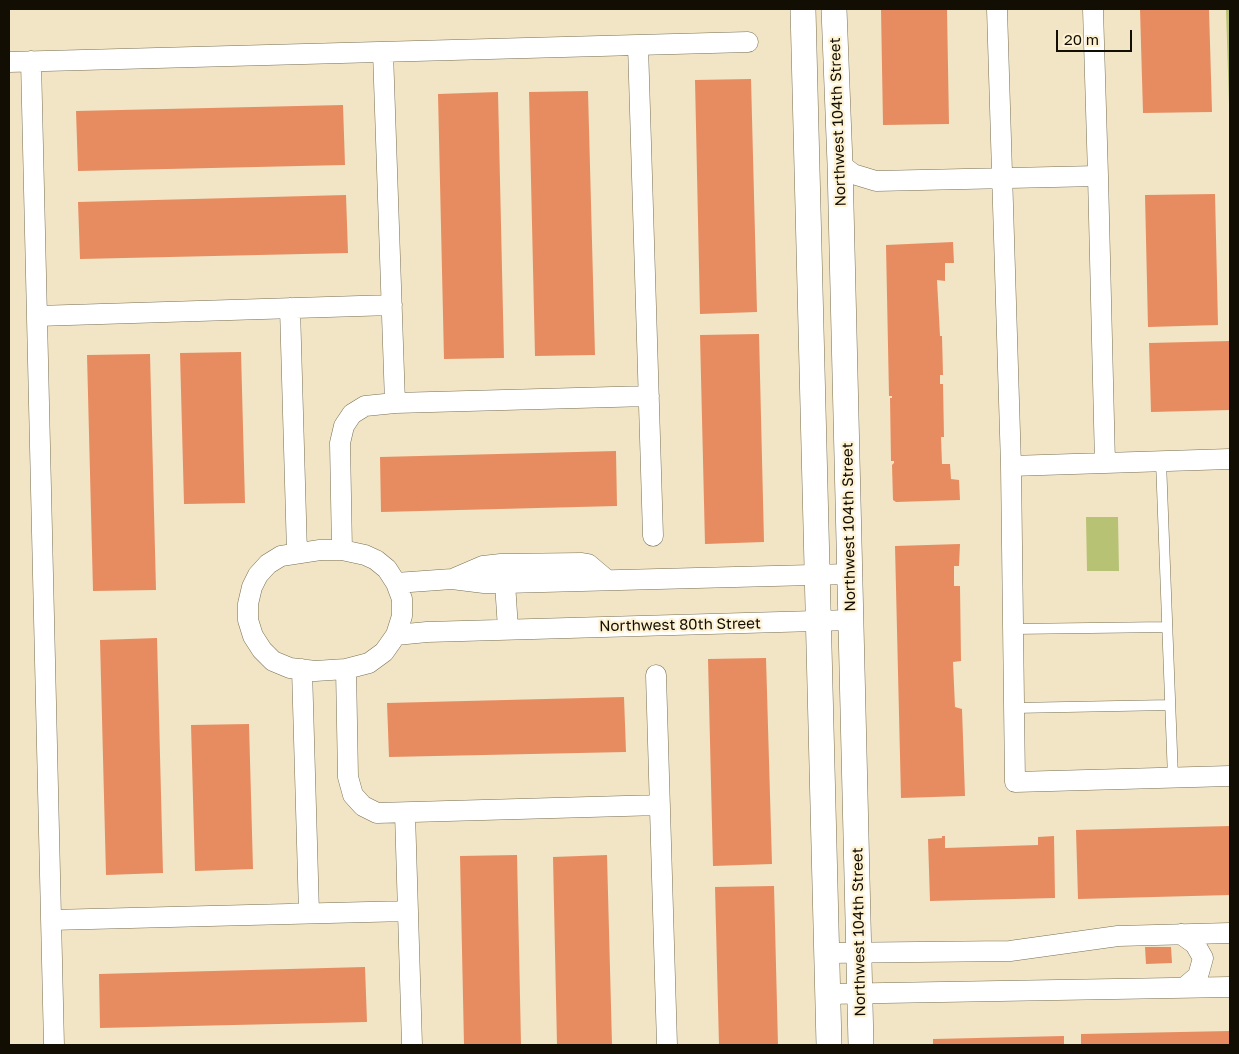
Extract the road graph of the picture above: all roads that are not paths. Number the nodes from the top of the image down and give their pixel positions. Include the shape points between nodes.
1 (803, 9) edge
2 (834, 9) edge
3 (997, 9) edge
4 (1093, 9) edge
5 (748, 42) dead end
6 (638, 45) junction
7 (383, 52) junction
8 (31, 61) junction
9 (9, 62) edge
10 (840, 164) junction
11 (1098, 176) junction
12 (1002, 178) junction
13 (392, 306) junction
14 (290, 308) junction
15 (37, 316) junction
16 (649, 396) junction
17 (396, 403) junction
18 (1230, 459) edge
19 (1161, 461) junction
20 (1105, 463) junction
21 (1011, 466) junction
22 (653, 536) dead end
23 (342, 550) junction
24 (297, 553) junction
25 (850, 574) junction
26 (817, 575) junction
27 (452, 579) junction
28 (607, 580) junction
29 (396, 583) junction
30 (505, 583) junction
31 (851, 620) junction
32 (818, 622) junction
33 (1167, 627) junction
34 (508, 629) junction
35 (1013, 629) junction
36 (396, 635) junction
37 (302, 669) junction
38 (346, 669) junction
39 (656, 675) dead end
40 (1170, 705) junction
41 (1014, 708) junction
42 (1230, 776) edge
43 (1173, 778) junction
44 (660, 806) junction
45 (405, 813) junction
46 (408, 910) junction
47 (309, 913) junction
48 (51, 920) junction
49 (1230, 933) edge
50 (1181, 934) junction
51 (826, 953) junction
52 (859, 953) junction
53 (1185, 987) junction
54 (1230, 987) edge
55 (860, 993) junction
56 (827, 994) junction
57 (54, 1045) edge
58 (412, 1045) edge
59 (667, 1045) edge
60 (829, 1045) edge
61 (862, 1045) edge

1 - 26 street, Northwest 104th Street
2 - 10 street, Northwest 104th Street
3 - 12 street
4 - 11 street
5 - 6 street
6 - 7 street
6 - 16 street
7 - 8 street
7 - 13 street
8 - 9 street
8 - 15 street
10 - 12 street via 853,174 876,181
10 - 25 street, Northwest 104th Street
11 - 12 street
11 - 20 street
12 - 21 street
13 - 14 street
13 - 17 street
14 - 15 street
14 - 24 street
15 - 48 street
16 - 17 street
16 - 22 street
17 - 23 street via 365,406 352,414 344,426 340,443
18 - 19 street
19 - 20 street
19 - 33 lane
20 - 21 street
21 - 35 street
23 - 24 street
23 - 29 street via 376,560 388,569
24 - 37 street via 281,556 258,575 248,604 248,620 253,636 273,660 290,668
25 - 26 street
25 - 31 street, Northwest 104th Street
26 - 28 street
26 - 32 street, Northwest 104th Street
27 - 28 street via 483,566 582,563 588,564
27 - 29 street
27 - 30 street
28 - 30 street
29 - 36 street via 402,599 402,616
30 - 34 street
31 - 32 street, Northwest 80th Street
31 - 52 street, Northwest 104th Street
32 - 34 street, Northwest 80th Street
32 - 51 street, Northwest 104th Street
33 - 35 lane
33 - 40 lane
34 - 36 street, Northwest 80th Street
35 - 41 street
36 - 38 street via 384,652 369,663
37 - 38 street
37 - 47 street
38 - 45 street via 348,777 353,795 363,806 377,813
39 - 44 street
40 - 41 lane
40 - 43 lane
41 - 43 street via 1015,782
42 - 43 street
44 - 45 street
44 - 59 street
45 - 46 street
46 - 47 street
46 - 58 street
47 - 48 street
48 - 57 street
49 - 50 street
50 - 52 street via 1118,936 1010,951
50 - 53 street via 1195,944 1203,958 1198,976
51 - 52 street
51 - 56 street, Northwest 104th Street
52 - 55 street, Northwest 104th Street
53 - 54 street
53 - 55 street
55 - 56 street
55 - 61 street, Northwest 104th Street
56 - 60 street, Northwest 104th Street

